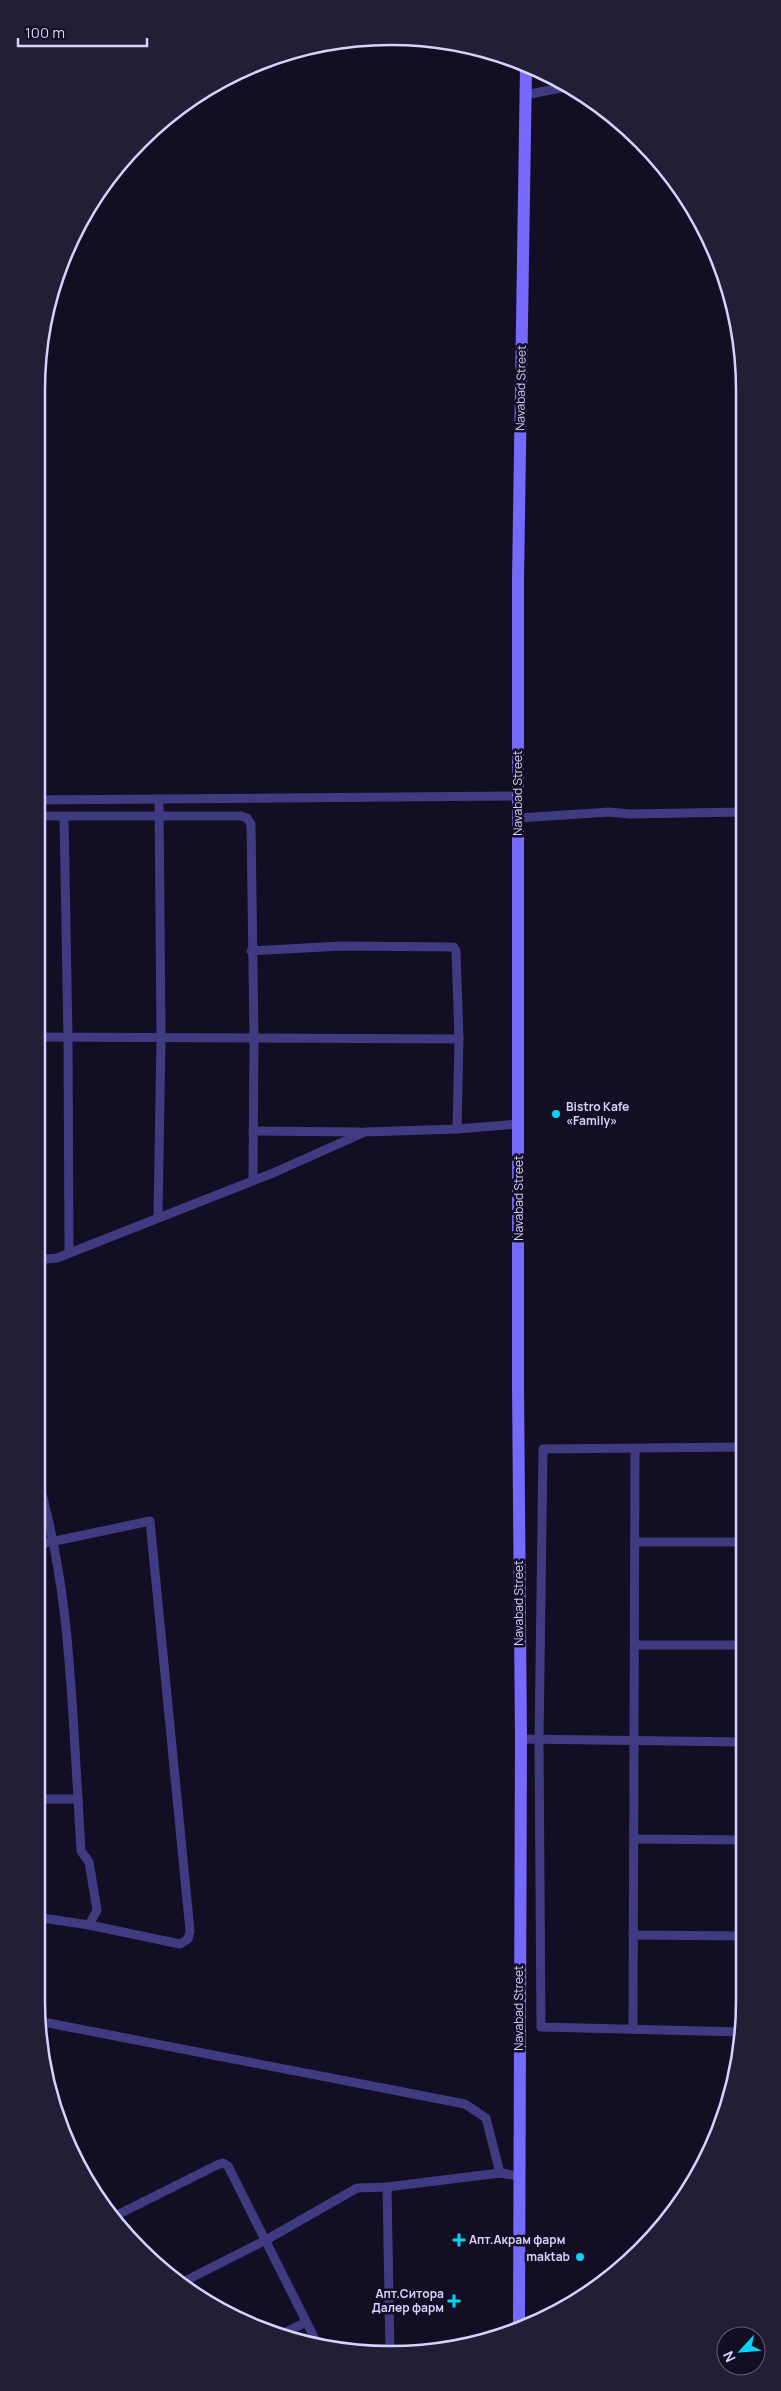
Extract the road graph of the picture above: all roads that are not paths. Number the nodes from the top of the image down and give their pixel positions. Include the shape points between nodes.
1 (526, 72) edge
2 (558, 89) edge
3 (525, 95) junction
4 (518, 796) junction
5 (45, 800) edge
6 (159, 800) junction
7 (736, 812) edge
8 (45, 816) edge
9 (64, 816) junction
10 (158, 817) junction
11 (518, 818) junction
12 (251, 951) junction
13 (45, 1037) edge
14 (68, 1038) junction
15 (161, 1038) junction
16 (254, 1039) junction
17 (459, 1039) junction
18 (520, 1124) junction
19 (457, 1129) junction
20 (253, 1132) junction
21 (365, 1132) junction
22 (253, 1180) junction
23 (158, 1217) junction
24 (69, 1252) junction
25 (45, 1259) edge
26 (736, 1447) edge
27 (636, 1449) junction
28 (45, 1503) edge
29 (635, 1542) junction
30 (736, 1542) edge
31 (54, 1543) junction
32 (45, 1544) edge
33 (634, 1645) junction
34 (736, 1645) edge
35 (520, 1739) junction
36 (539, 1741) junction
37 (634, 1742) junction
38 (736, 1742) edge
39 (45, 1799) edge
40 (78, 1799) junction
41 (634, 1840) junction
42 (736, 1840) edge
43 (45, 1918) edge
44 (89, 1925) junction
45 (633, 1935) junction
46 (736, 1936) edge
47 (46, 2023) edge
48 (633, 2028) junction
49 (734, 2032) edge
50 (500, 2173) junction
51 (519, 2176) junction
52 (387, 2187) junction
53 (119, 2214) edge
54 (266, 2240) junction
55 (187, 2280) edge
56 (523, 2320) edge
57 (306, 2322) junction
58 (289, 2331) edge
59 (313, 2337) edge
60 (390, 2346) edge

1 - 3 street, Navabad Street
2 - 3 street
3 - 4 street, Navabad Street
4 - 6 street
4 - 11 street, Navabad Street
5 - 6 street
6 - 10 street
7 - 11 street via 610,812
8 - 9 street
9 - 10 street
9 - 14 street
10 - 12 street via 247,818 251,824
10 - 15 street
11 - 18 street, Navabad Street
12 - 16 street
12 - 17 street via 342,946 454,947
13 - 14 street
14 - 15 street
14 - 24 street
15 - 16 street
15 - 23 street
16 - 17 street
16 - 20 street
17 - 19 street
18 - 19 street
18 - 35 street, Navabad Street
19 - 21 street
20 - 21 street
20 - 22 street
21 - 22 street
22 - 23 street
23 - 24 street
24 - 25 street
26 - 27 street
27 - 29 street
27 - 36 street via 544,1449
28 - 31 street
29 - 30 street
29 - 33 street
31 - 32 street
31 - 40 street via 68,1633
31 - 44 street via 150,1521 190,1931 188,1939 180,1944
33 - 34 street
33 - 37 street
35 - 36 street
35 - 51 street, Navabad Street
36 - 37 street
36 - 48 street via 541,2027
37 - 38 street
37 - 41 street
39 - 40 street
40 - 44 street via 81,1851 89,1862 97,1910
41 - 42 street
41 - 45 street
43 - 44 street
45 - 46 street
45 - 48 street
47 - 50 street via 465,2104 486,2118
48 - 49 street
50 - 51 street
50 - 52 street
51 - 56 street, Navabad Street
52 - 54 street via 357,2188
52 - 60 street
53 - 54 street via 223,2163 231,2172
54 - 55 street
54 - 57 street
57 - 58 street
57 - 59 street

